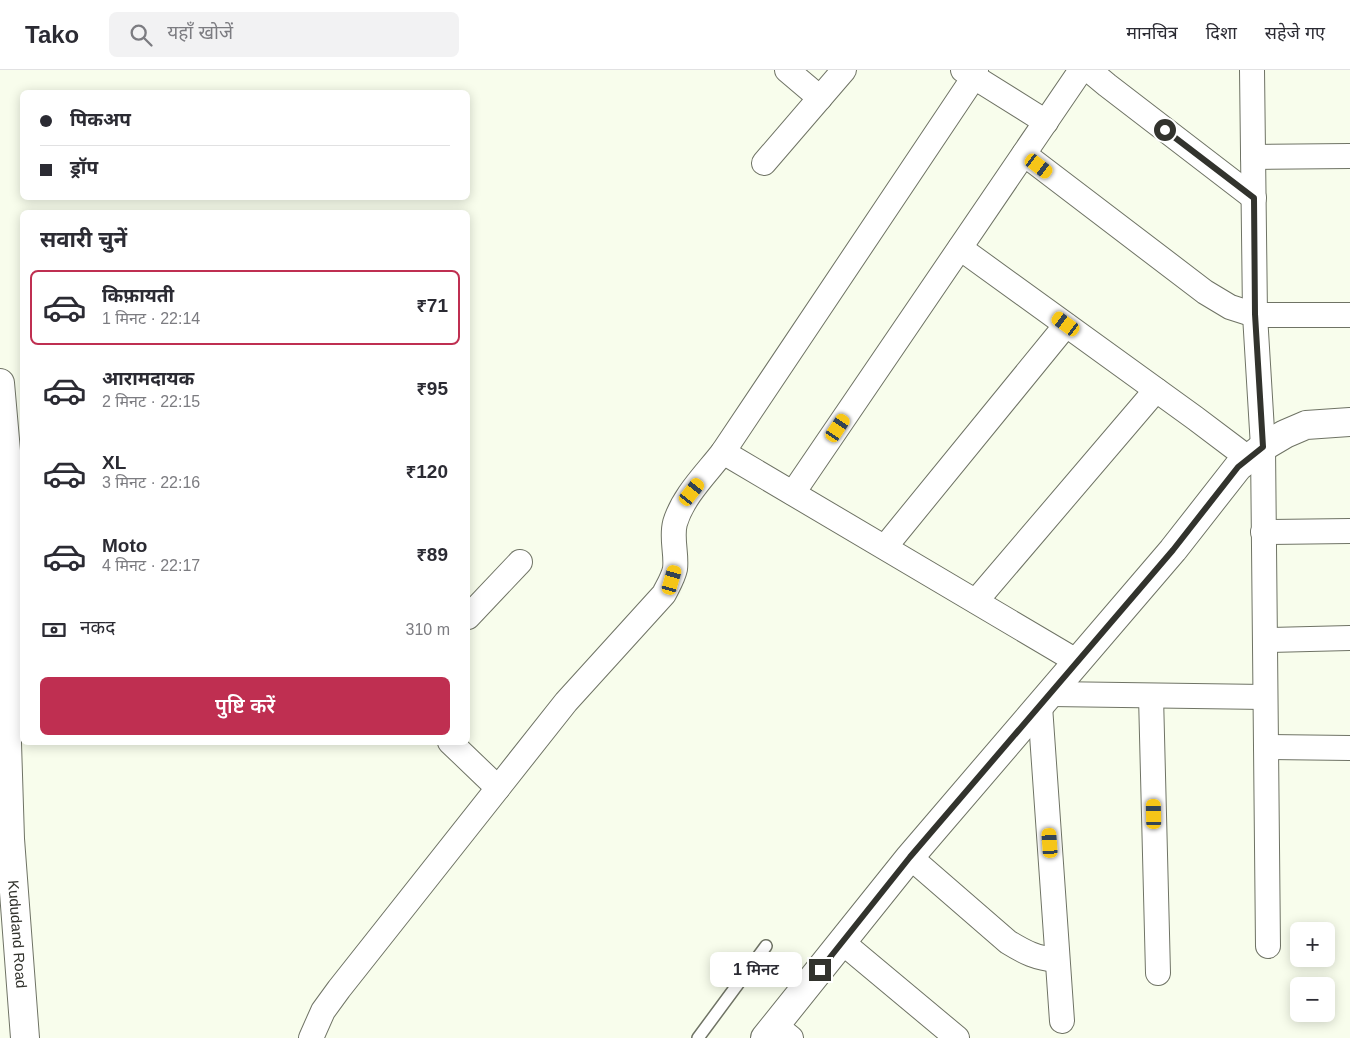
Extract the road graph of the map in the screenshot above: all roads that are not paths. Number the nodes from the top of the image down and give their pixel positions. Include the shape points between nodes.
1 (787, 70) edge
2 (844, 70) edge
3 (1081, 70) edge
4 (1089, 70) edge
5 (1252, 70) edge
6 (971, 72) edge
7 (820, 98) junction
8 (1046, 122) junction
9 (1024, 154) junction
10 (1350, 156) edge
11 (1253, 157) junction
12 (764, 163) dead end
13 (1254, 198) junction
14 (960, 248) junction
15 (1255, 314) junction
16 (1350, 315) edge
17 (1066, 324) junction
18 (0, 382) edge
19 (1156, 390) junction
20 (1350, 422) edge
21 (723, 452) junction
22 (1255, 453) junction
23 (794, 494) junction
24 (1350, 531) edge
25 (1263, 532) junction
26 (885, 548) junction
27 (520, 562) dead end
28 (976, 601) junction
29 (470, 615) edge
30 (1350, 638) edge
31 (1265, 640) junction
32 (1078, 662) junction
33 (1151, 696) junction
34 (1265, 697) junction
35 (1046, 700) junction
36 (453, 745) edge
37 (1266, 747) junction
38 (1350, 748) edge
39 (498, 788) junction
40 (5, 841) edge
41 (910, 857) junction
42 (842, 942) junction
43 (766, 946) dead end
44 (1268, 946) dead end
45 (1057, 960) junction
46 (1158, 973) dead end
47 (1062, 1021) dead end
48 (777, 1034) edge
49 (317, 1035) edge
50 (25, 1038) edge
51 (698, 1038) edge
52 (957, 1038) edge

1 - 7 street
2 - 7 street
3 - 8 street
4 - 13 street
5 - 11 street
6 - 8 street
6 - 21 street
7 - 12 street
8 - 9 street
9 - 14 street
9 - 15 street via 1205,292 1230,307
10 - 11 street
11 - 13 street
13 - 15 street
14 - 17 street
14 - 23 street
15 - 16 street
15 - 22 street
17 - 19 street
17 - 26 street
18 - 40 street, Kududand Road via 13,561
19 - 22 street
19 - 28 street
20 - 22 street via 1306,425
21 - 23 street
21 - 39 street via 682,505 675,524 675,568 664,594 566,702
22 - 25 street
22 - 32 street via 1238,467
23 - 26 street
24 - 25 street
25 - 31 street
26 - 28 street
27 - 29 street
28 - 32 street
30 - 31 street
31 - 34 street
32 - 35 street
33 - 34 street
33 - 35 street
33 - 46 street
34 - 37 street
35 - 41 street
35 - 45 street
36 - 39 street
37 - 38 street
37 - 44 street
39 - 49 street via 339,990 323,1012
40 - 50 street, Kududand Road
41 - 42 street
41 - 45 street via 1008,942 1038,958
42 - 48 street
42 - 52 street
43 - 51 lane
45 - 47 street

